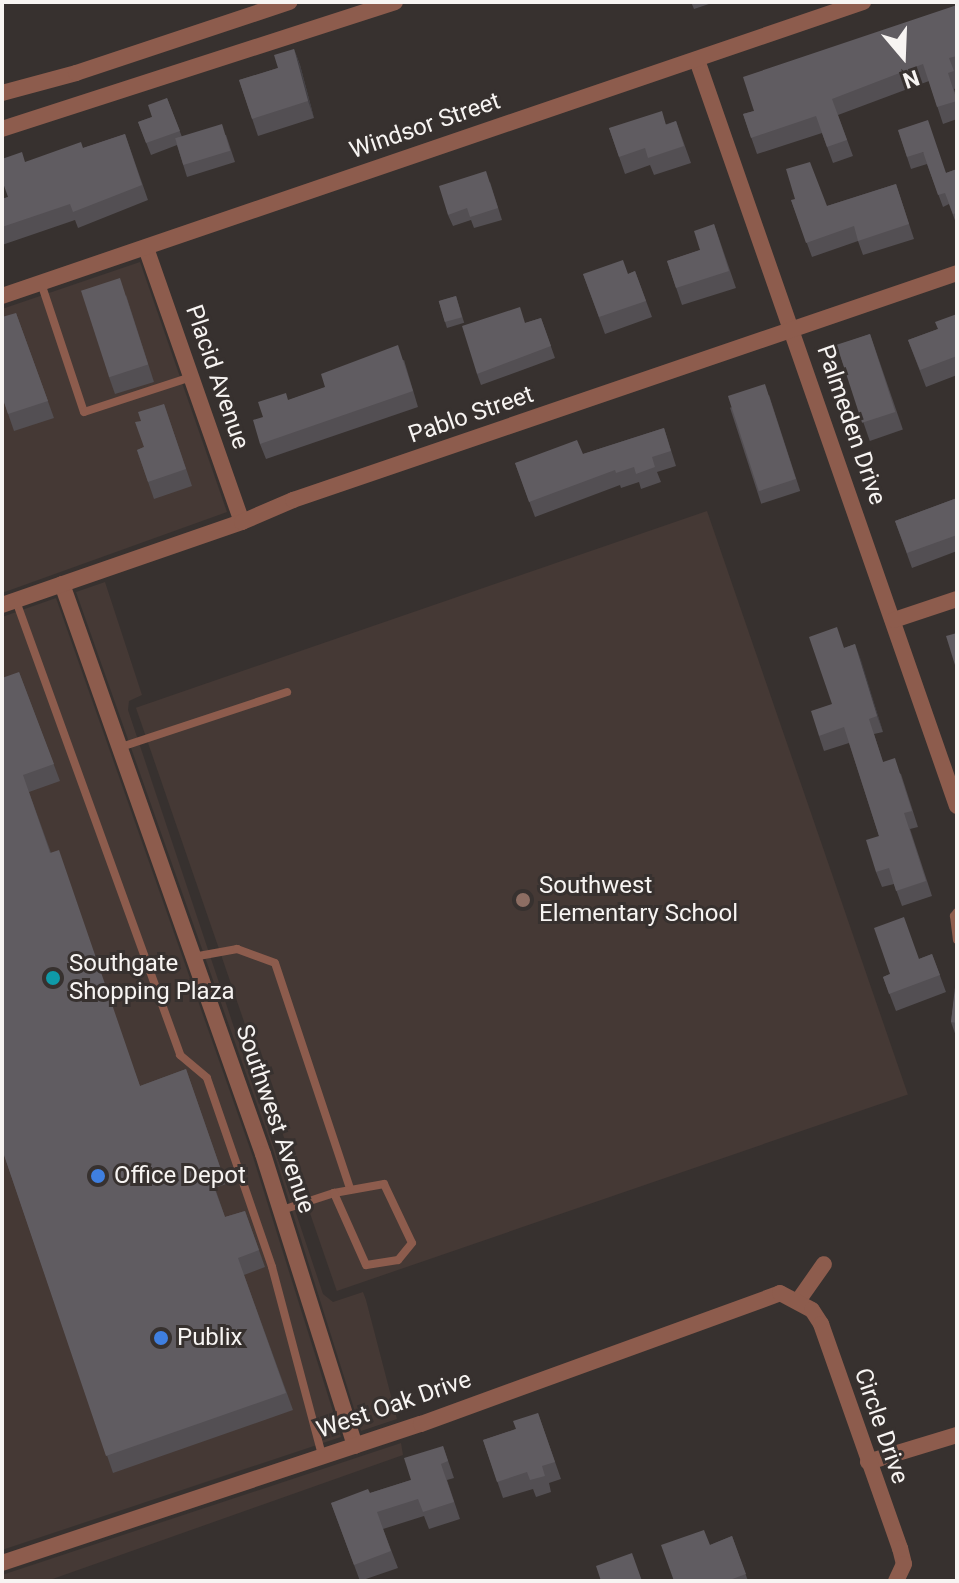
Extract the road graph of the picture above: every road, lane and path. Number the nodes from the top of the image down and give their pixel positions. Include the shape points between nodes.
1 (289, 2) edge
2 (395, 2) edge
3 (863, 2) edge
4 (697, 60) junction
5 (2, 93) edge
6 (2, 129) edge
7 (146, 248) junction
8 (957, 273) edge
9 (41, 283) junction
10 (2, 296) edge
11 (792, 331) junction
12 (191, 377) junction
13 (242, 522) junction
14 (62, 584) junction
15 (957, 599) edge
16 (9, 602) edge
17 (894, 620) junction
18 (287, 692) dead end
19 (121, 747) junction
20 (957, 806) edge
21 (957, 912) edge
22 (957, 940) edge
23 (193, 957) junction
24 (350, 1189) junction
25 (334, 1193) junction
26 (282, 1210) junction
27 (824, 1264) dead end
28 (798, 1301) junction
29 (957, 1435) edge
30 (355, 1446) junction
31 (322, 1455) junction
32 (868, 1462) junction
33 (2, 1563) edge
34 (903, 1579) edge

1 - 5 street
2 - 6 street
3 - 4 street, Windsor Street
4 - 7 street, Windsor Street
4 - 11 street, Palmeden Drive
7 - 9 street, Windsor Street
7 - 12 street, Placid Avenue
8 - 11 street, Pablo Street
9 - 10 street, Windsor Street
9 - 12 lane via 84,412
11 - 13 street, Pablo Street via 293,500
11 - 17 street, Palmeden Drive
12 - 13 street, Placid Avenue
13 - 14 street, Pablo Street
14 - 16 street, Pablo Street
14 - 19 street, Southwest Avenue
15 - 17 street
16 - 31 lane via 180,1055 207,1078 272,1267
17 - 20 street, Palmeden Drive
18 - 19 lane
19 - 23 street, Southwest Avenue
21 - 22 lane
23 - 24 lane via 237,949 275,963
23 - 26 street, Southwest Avenue
24 - 25 lane
24 - 25 lane via 384,1184 412,1243 398,1260 366,1265
25 - 26 lane
26 - 30 street, Southwest Avenue
27 - 28 street
28 - 30 street, West Oak Drive via 780,1293 754,1301
28 - 32 street, Circle Drive via 821,1324
29 - 32 street
30 - 31 street, West Oak Drive
31 - 33 street, West Oak Drive
32 - 34 street, Circle Drive via 900,1548

